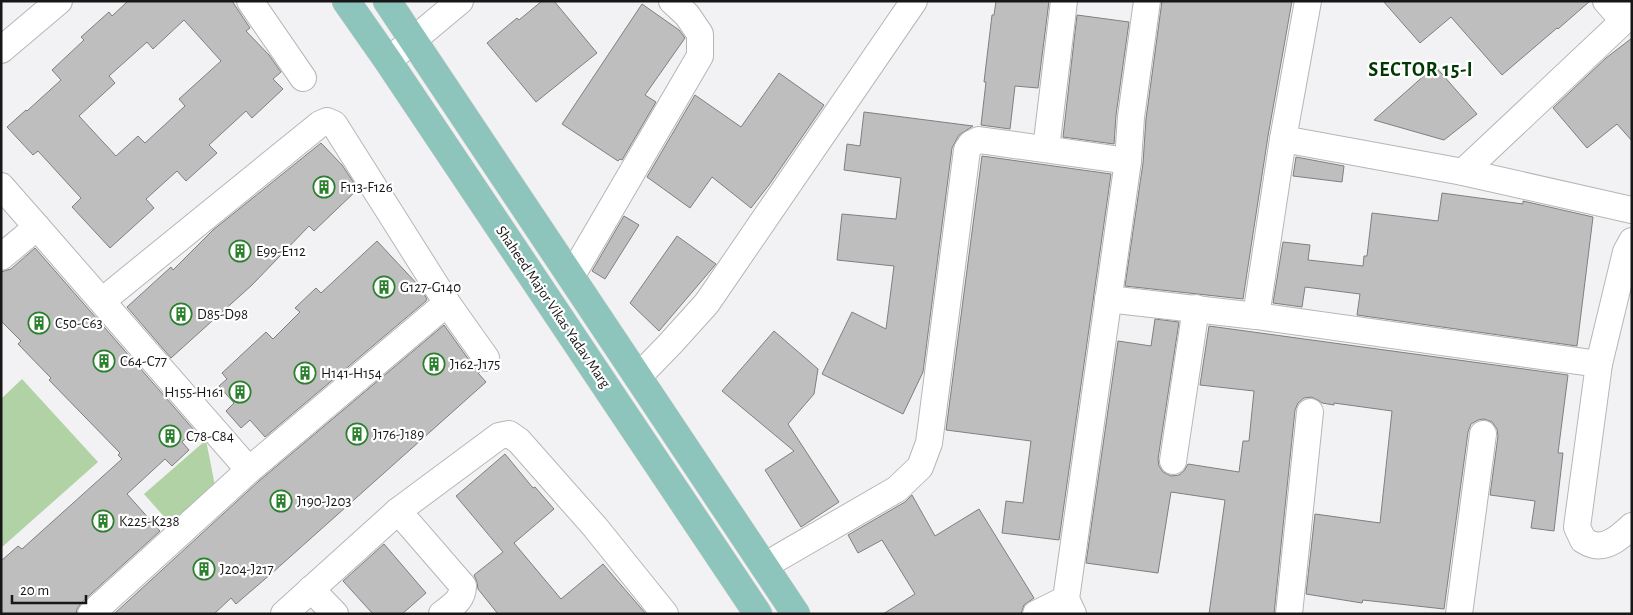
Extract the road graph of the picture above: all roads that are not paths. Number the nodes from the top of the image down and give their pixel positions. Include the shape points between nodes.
1 (59, 1) edge
2 (250, 1) edge
3 (346, 1) edge
4 (387, 1) edge
5 (460, 1) edge
6 (672, 1) edge
7 (914, 1) edge
8 (1064, 1) edge
9 (1147, 1) edge
10 (1308, 1) edge
11 (1606, 1) edge
12 (1628, 17) edge
13 (412, 40) junction
14 (1, 50) edge
15 (388, 61) junction
16 (303, 78) dead end
17 (1283, 139) junction
18 (1046, 149) junction
19 (1128, 161) junction
20 (1463, 172) junction
21 (1, 186) edge
22 (1632, 210) edge
23 (37, 227) junction
24 (1632, 241) edge
25 (1, 257) edge
26 (571, 277) junction
27 (1108, 298) junction
28 (102, 300) junction
29 (447, 303) junction
30 (1196, 308) junction
31 (1256, 316) junction
32 (486, 358) dead end
33 (1599, 364) junction
34 (638, 377) junction
35 (1310, 412) dead end
36 (1484, 434) dead end
37 (1173, 461) dead end
38 (249, 470) junction
39 (398, 511) junction
40 (1632, 526) edge
41 (764, 566) junction
42 (311, 589) junction
43 (1070, 606) edge
44 (91, 614) edge
45 (284, 614) edge
46 (335, 614) edge
47 (442, 614) edge
48 (665, 614) edge
49 (758, 614) edge
50 (796, 614) edge
51 (1036, 614) edge
52 (1289, 614) edge
53 (1459, 614) edge

1 - 14 street
2 - 16 street
3 - 15 main road, Shaheed Major Vikas Yadav Marg
4 - 13 main road, Shaheed Major Vikas Yadav Marg
5 - 13 street
6 - 26 street via 700,34 700,56
7 - 34 street via 707,303
8 - 18 street
9 - 19 street
10 - 17 street
11 - 12 street
12 - 20 street
13 - 15 street
13 - 26 main road, Shaheed Major Vikas Yadav Marg
15 - 49 main road, Shaheed Major Vikas Yadav Marg
17 - 20 street
17 - 31 street
18 - 19 street
18 - 41 street via 979,140 967,150 929,443 920,467 898,489
19 - 27 street
20 - 22 street
21 - 23 street
23 - 25 street
23 - 28 street
24 - 33 street via 1626,252
26 - 34 main road, Shaheed Major Vikas Yadav Marg
27 - 30 street
27 - 43 street
28 - 29 street via 327,121 334,124
28 - 38 street
29 - 32 street
29 - 38 street
30 - 31 street
30 - 37 street
31 - 33 street
33 - 40 street via 1578,527 1582,540 1594,545 1613,541
34 - 41 main road, Shaheed Major Vikas Yadav Marg
35 - 52 street
36 - 53 street
38 - 44 street
39 - 42 street
39 - 47 street via 463,586 459,600
39 - 48 street via 499,436 509,434 519,441 595,527
41 - 50 main road, Shaheed Major Vikas Yadav Marg
42 - 45 street
42 - 46 street
43 - 51 street

